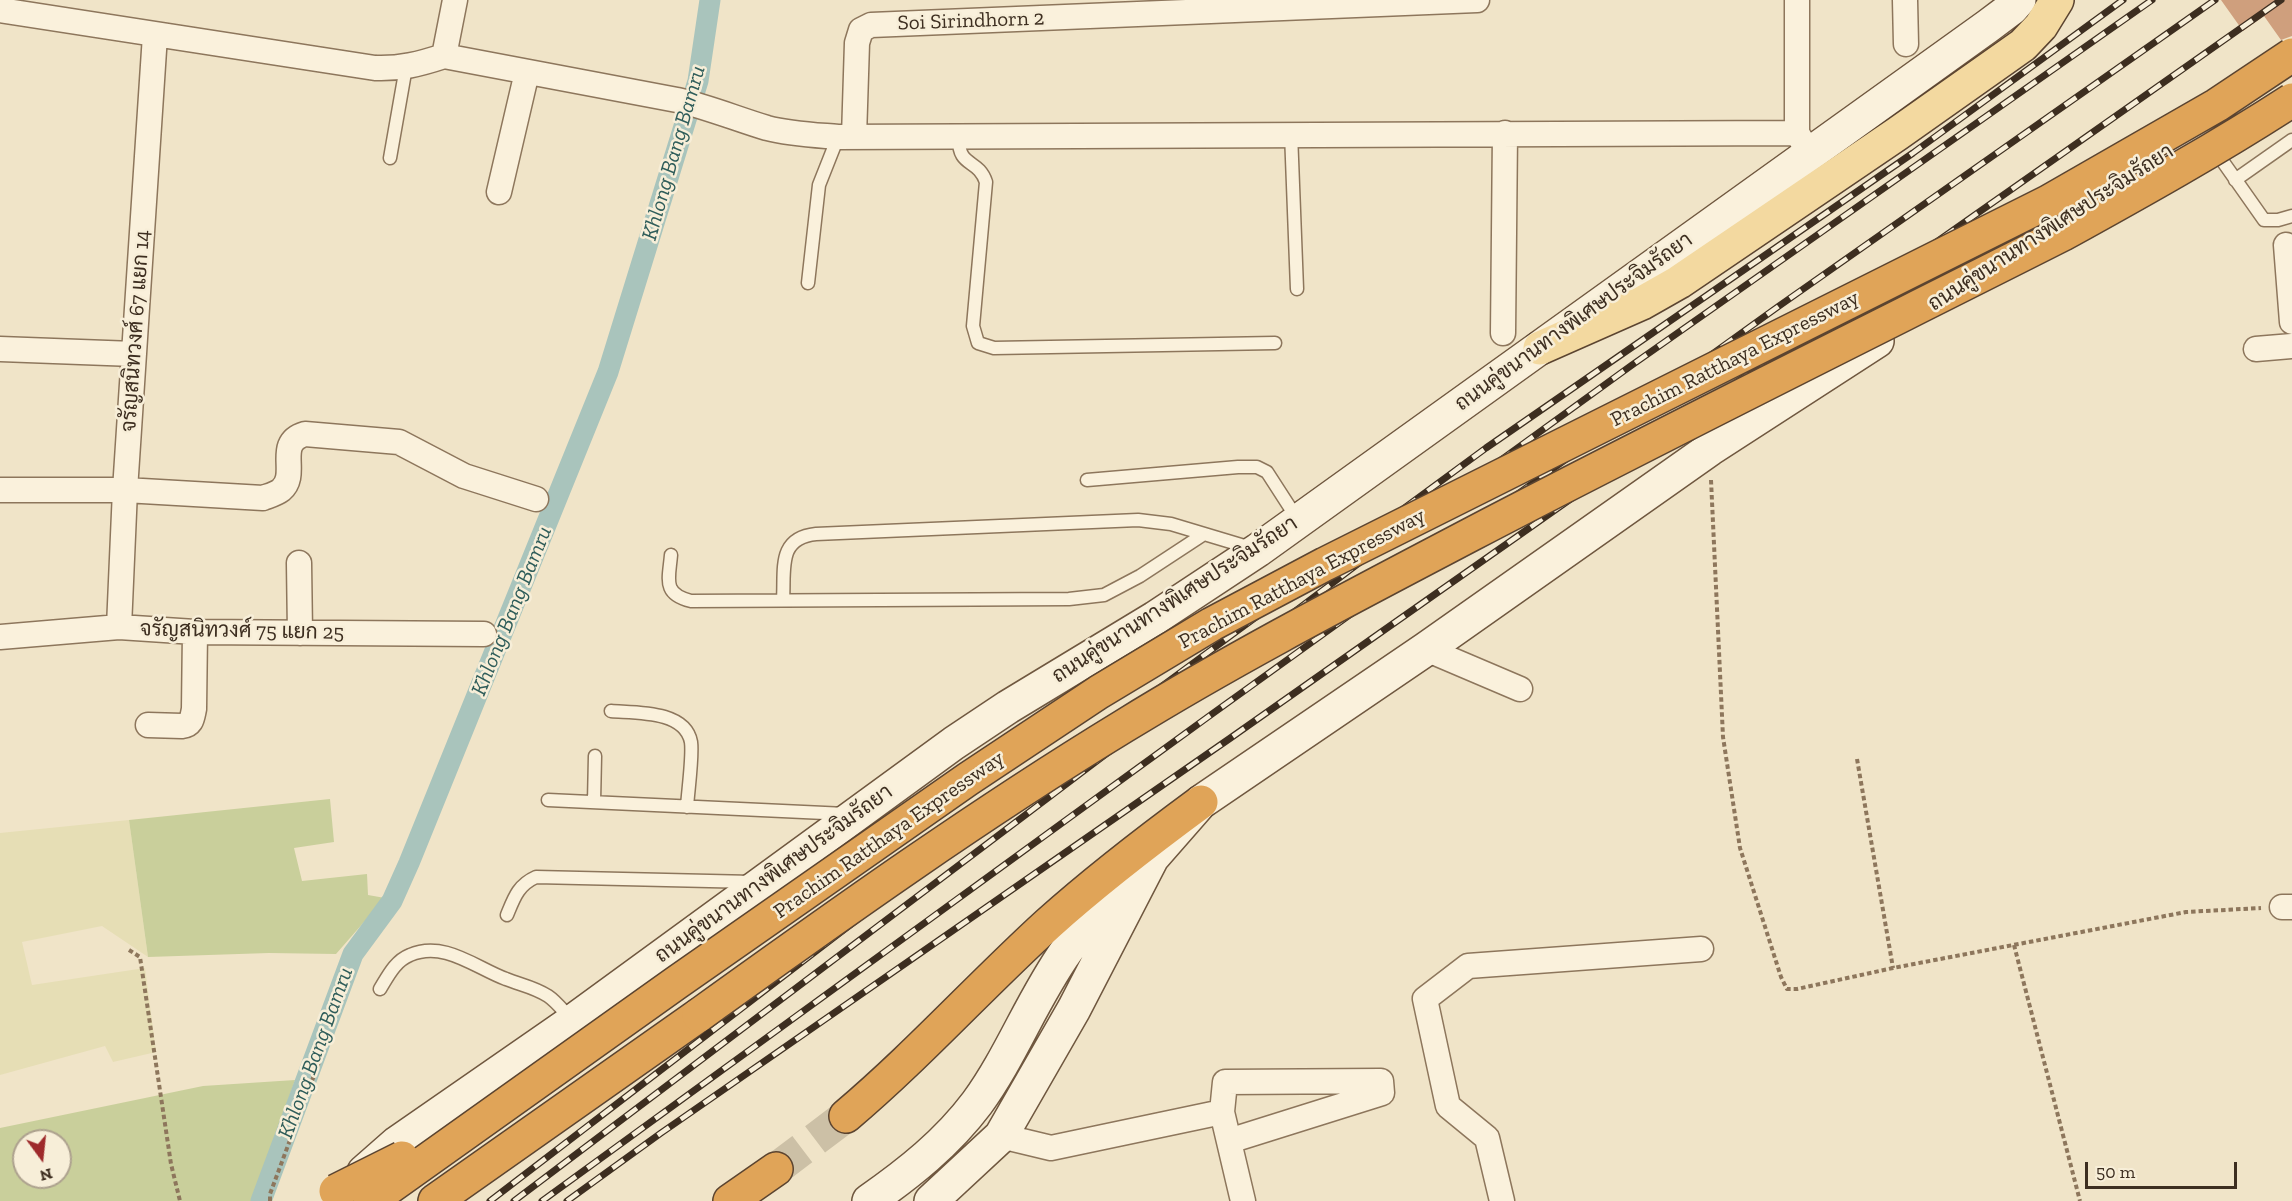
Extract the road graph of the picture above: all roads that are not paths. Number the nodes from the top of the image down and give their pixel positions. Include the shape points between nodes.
1 (455, 0) edge
2 (1477, 0) edge
3 (1797, 0) edge
4 (1905, 0) edge
5 (2019, 0) edge
6 (2057, 0) edge
7 (0, 10) edge
8 (155, 35) junction
9 (1906, 44) dead end
10 (2292, 55) edge
11 (444, 56) junction
12 (406, 67) junction
13 (2292, 68) edge
14 (527, 72) junction
15 (2292, 100) edge
16 (2201, 131) junction
17 (1291, 133) junction
18 (1505, 133) junction
19 (846, 137) junction
20 (959, 138) junction
21 (2292, 140) edge
22 (1803, 143) junction
23 (390, 158) dead end
24 (2235, 180) junction
25 (499, 192) dead end
26 (2292, 216) edge
27 (2286, 245) dead end
28 (808, 283) dead end
29 (1297, 289) dead end
30 (2292, 322) edge
31 (1503, 333) dead end
32 (1275, 343) dead end
33 (2292, 346) edge
34 (1540, 348) junction
35 (0, 349) edge
36 (2256, 349) dead end
37 (134, 354) junction
38 (1087, 480) dead end
39 (0, 490) edge
40 (125, 490) junction
41 (536, 499) dead end
42 (1298, 521) junction
43 (1204, 534) junction
44 (1258, 550) junction
45 (671, 555) dead end
46 (299, 562) dead end
47 (783, 600) junction
48 (1155, 618) junction
49 (119, 627) junction
50 (195, 632) junction
51 (300, 633) junction
52 (484, 634) dead end
53 (0, 637) edge
54 (1426, 649) junction
55 (1520, 689) dead end
56 (611, 711) dead end
57 (148, 725) dead end
58 (595, 756) dead end
59 (548, 800) dead end
60 (594, 802) junction
61 (1201, 802) junction
62 (687, 807) junction
63 (856, 814) junction
64 (1152, 858) junction
65 (763, 882) junction
66 (507, 915) dead end
67 (1701, 949) dead end
68 (380, 989) dead end
69 (573, 1021) junction
70 (1222, 1112) junction
71 (846, 1116) tunnel mouth
72 (1001, 1136) junction
73 (436, 1141) junction
74 (1229, 1141) junction
75 (776, 1169) tunnel mouth
76 (317, 1201) edge
77 (332, 1201) edge
78 (371, 1201) edge
79 (435, 1201) edge
80 (729, 1201) edge
81 (869, 1201) edge
82 (931, 1201) edge
83 (1243, 1201) edge
84 (1502, 1201) edge

1 - 11 street
2 - 19 street, Soi Sirindhorn 2 via 871,26 861,30 857,43
3 - 22 street
4 - 9 street
5 - 22 main road, ถนนคู่ขนานทางพิเศษประจิมรัถยา via 1988,26
6 - 34 main road via 2023,45 1679,282 1642,303
7 - 8 street
8 - 12 street via 375,68
8 - 37 street, จรัญสนิทวงศ์ 67 แยก 14
10 - 78 highway, Prachim Ratthaya Expressway, bridge via 2208,110 2048,202 1324,564 1181,643 968,779
11 - 12 street
11 - 14 street
12 - 23 lane
13 - 16 main road, ถนนคู่ขนานทางพิเศษประจิมรัถยา
14 - 19 street via 707,106 777,130
14 - 25 street
15 - 79 highway, Prachim Ratthaya Expressway, bridge via 2063,234 1396,573 1124,726 858,900
16 - 24 lane
16 - 54 main road, ถนนคู่ขนานทางพิเศษประจิมรัถยา via 1710,449
17 - 18 street
17 - 20 street
17 - 29 lane
18 - 22 street
18 - 31 street
19 - 20 street
19 - 28 lane via 819,186
20 - 32 lane via 960,154 983,173 986,182 973,326 978,343 994,348
21 - 24 lane
22 - 34 main road, ถนนคู่ขนานทางพิเศษประจิมรัถยา
24 - 26 lane via 2264,220
27 - 30 street
33 - 36 street
34 - 42 main road, ถนนคู่ขนานทางพิเศษประจิมรัถยา
35 - 37 street
37 - 40 street, จรัญสนิทวงศ์ 67 แยก 14
38 - 42 lane via 1257,467 1267,472
39 - 40 street
40 - 41 street via 263,498 280,491 287,482 290,443 305,434 399,442 464,476
40 - 49 street, จรัญสนิทวงศ์ 67 แยก 14
42 - 44 main road, ถนนคู่ขนานทางพิเศษประจิมรัถยา
43 - 44 lane
43 - 47 lane via 1104,595
43 - 47 lane via 1138,520 804,535 789,546
44 - 48 main road, ถนนคู่ขนานทางพิเศษประจิมรัถยา
45 - 47 lane via 669,584 678,598
46 - 51 street
48 - 63 main road, ถนนคู่ขนานทางพิเศษประจิมรัถยา via 1008,707
48 - 73 main road via 982,756
49 - 50 street, จรัญสนิทวงศ์ 75 แยก 25
49 - 53 street, จรัญสนิทวงศ์ 75 แยก 25
50 - 51 street, จรัญสนิทวงศ์ 75 แยก 25
50 - 57 street via 192,721 182,726
51 - 52 street, จรัญสนิทวงศ์ 75 แยก 25
54 - 55 street
54 - 61 main road, ถนนคู่ขนานทางพิเศษประจิมรัถยา
56 - 62 lane via 656,715 678,722 686,730 691,742
58 - 60 lane
59 - 60 lane
60 - 62 lane
61 - 64 main road, ถนนคู่ขนานทางพิเศษประจิมรัถยา
61 - 71 highway via 1072,903
62 - 63 lane
63 - 65 main road, ถนนคู่ขนานทางพิเศษประจิมรัถยา
64 - 72 main road, ถนนคู่ขนานทางพิเศษประจิมรัถยา via 1074,1009
64 - 81 main road via 1066,951 975,1105 937,1148
65 - 66 lane via 536,877 518,889
65 - 69 main road, ถนนคู่ขนานทางพิเศษประจิมรัถยา
67 - 84 street via 1468,966 1425,999 1448,1106 1487,1138
68 - 69 lane via 396,964 411,954 453,954 506,979 532,986 551,998
69 - 77 main road, ถนนคู่ขนานทางพิเศษประจิมรัถยา via 397,1143
70 - 72 street via 1051,1148
70 - 74 street
70 - 74 street via 1225,1082 1381,1081 1382,1093
72 - 82 main road, ถนนคู่ขนานทางพิเศษประจิมรัถยา
73 - 76 highway, bridge
73 - 78 main road, bridge
74 - 83 street
75 - 80 highway

